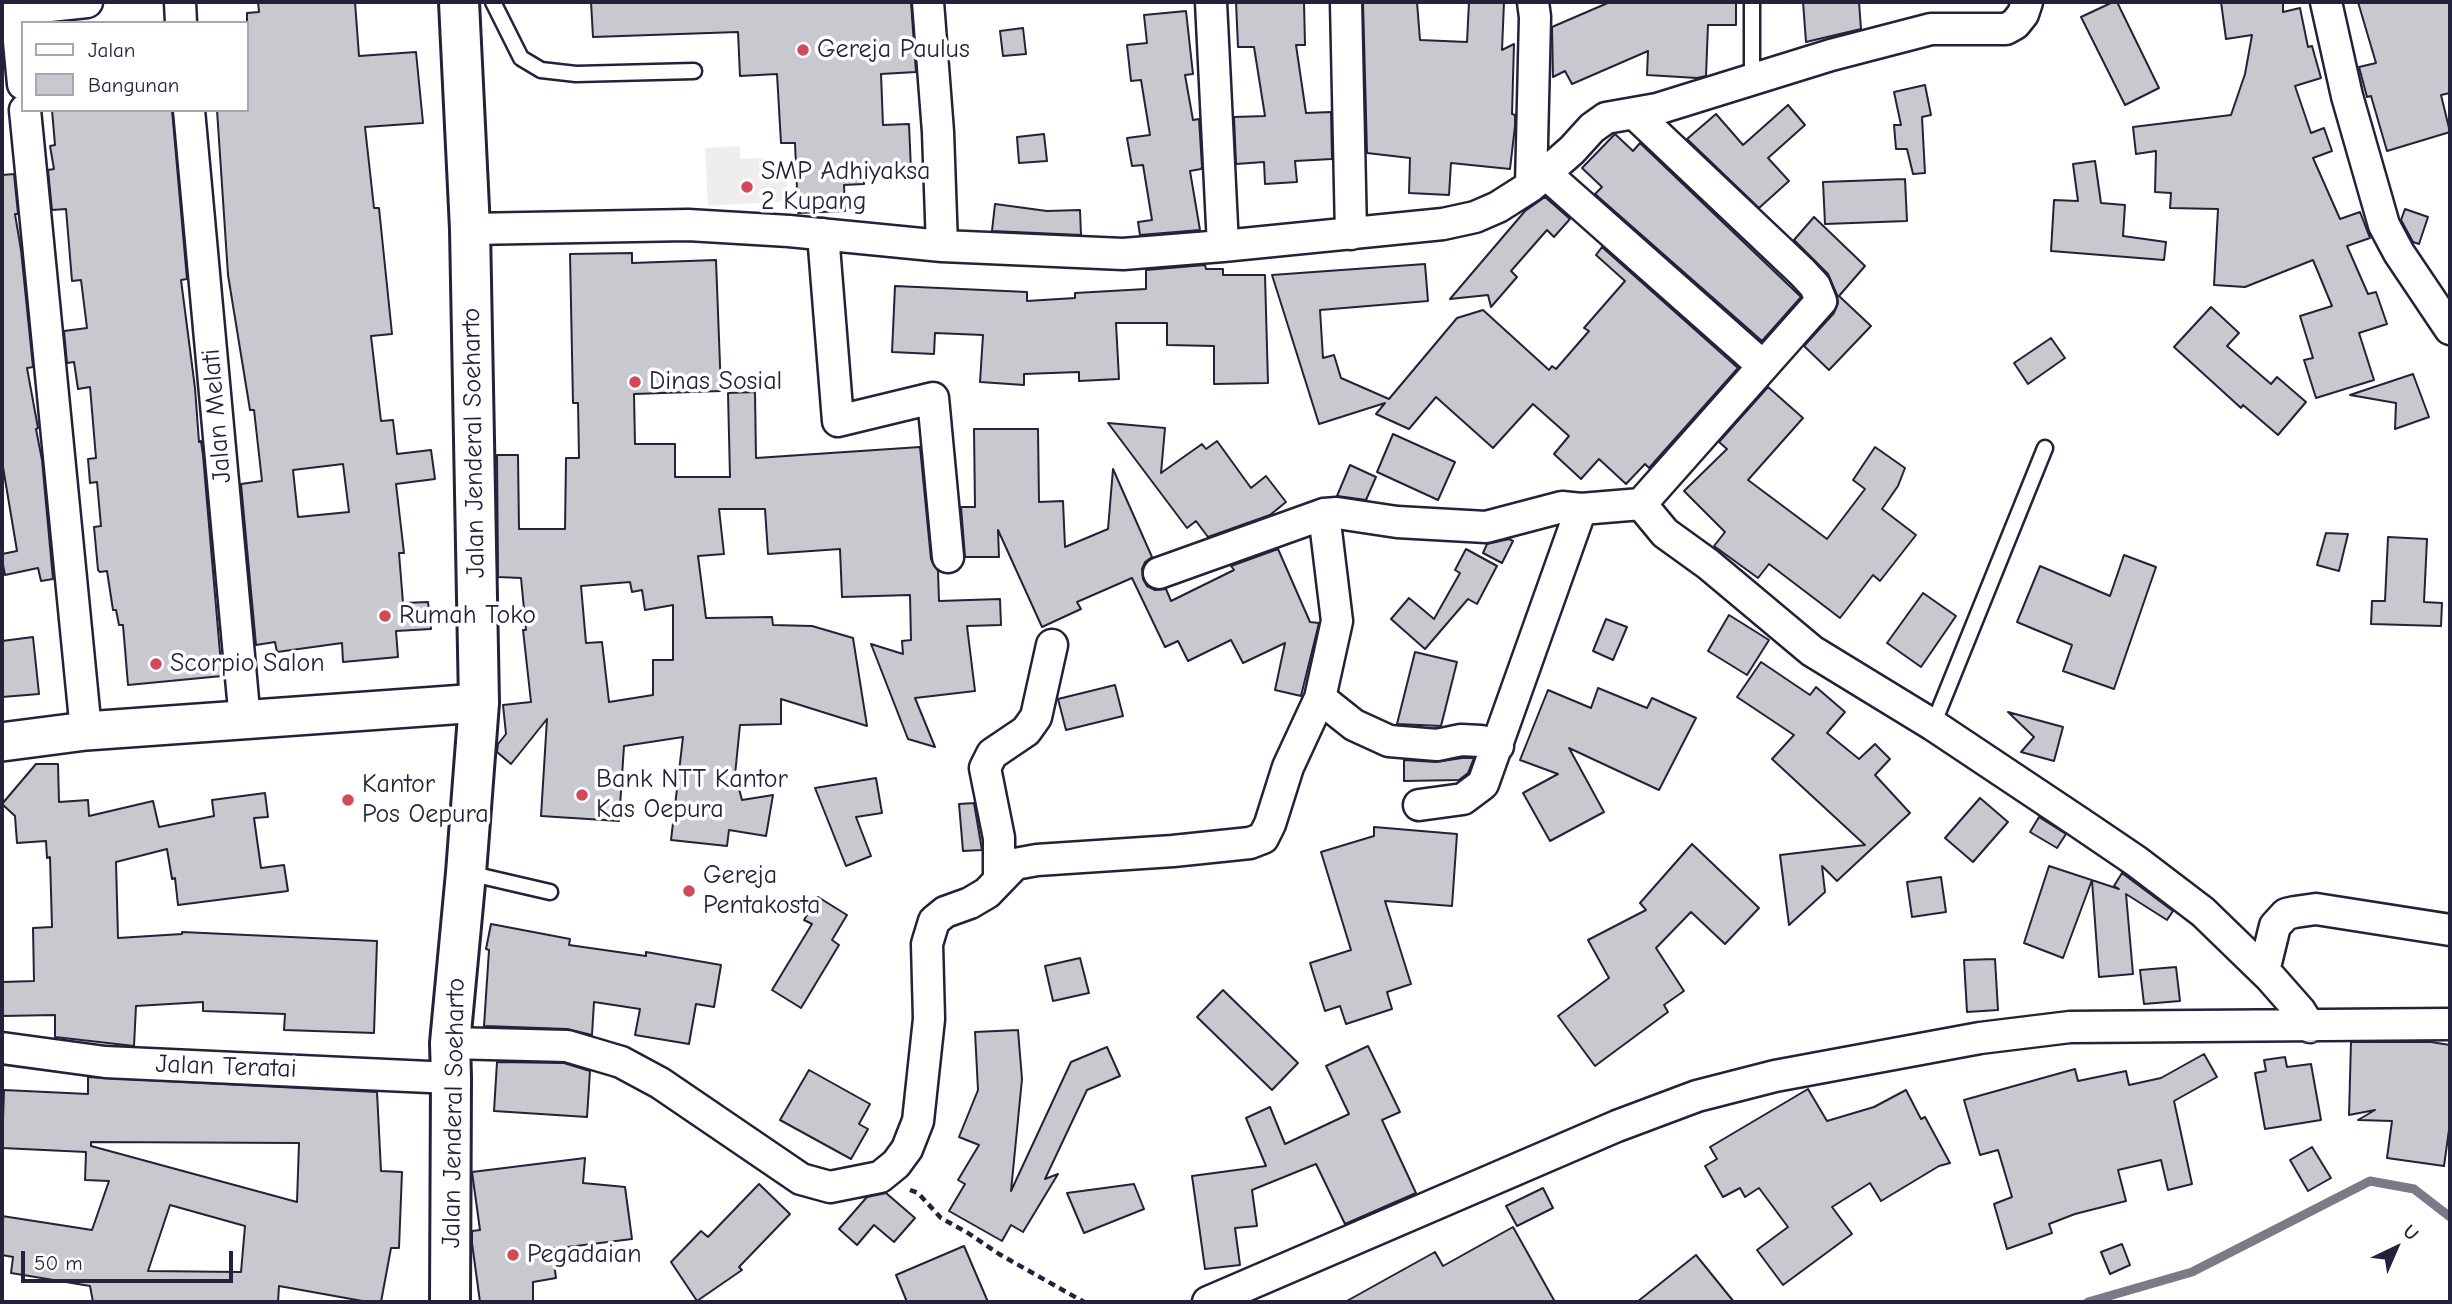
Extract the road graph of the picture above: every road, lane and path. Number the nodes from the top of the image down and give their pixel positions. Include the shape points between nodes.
1 (87, 2) edge
2 (180, 2) edge
3 (458, 2) edge
4 (493, 2) edge
5 (928, 2) edge
6 (1212, 2) edge
7 (1346, 2) edge
8 (1533, 2) edge
9 (1752, 2) edge
10 (2027, 2) edge
11 (2326, 2) edge
12 (9, 10) edge
13 (181, 21) edge
14 (694, 71) dead end
15 (21, 73) edge
16 (1752, 79) junction
17 (25, 112) edge
18 (189, 112) edge
19 (1635, 114) junction
20 (1538, 180) junction
21 (470, 229) junction
22 (823, 234) junction
23 (1350, 234) junction
24 (942, 246) junction
25 (1223, 246) junction
26 (2450, 329) edge
27 (1763, 366) junction
28 (2045, 448) dead end
29 (1642, 504) junction
30 (1581, 509) junction
31 (1324, 514) junction
32 (948, 557) dead end
33 (1159, 573) dead end
34 (1052, 645) dead end
35 (1320, 698) junction
36 (479, 703) junction
37 (245, 721) junction
38 (1933, 725) junction
39 (86, 731) junction
40 (2, 742) edge
41 (1498, 746) junction
42 (1419, 805) dead end
43 (466, 873) junction
44 (999, 878) junction
45 (550, 892) dead end
46 (2450, 930) edge
47 (2264, 971) junction
48 (2450, 1024) edge
49 (2310, 1027) junction
50 (2, 1048) edge
51 (450, 1060) junction
52 (880, 1177) junction
53 (450, 1302) edge
54 (1084, 1302) edge
55 (1208, 1302) edge

1 - 12 street
2 - 13 street
3 - 21 main road, Jalan Jenderal Soeharto
4 - 14 lane via 521,58 541,70 576,74
5 - 24 street
6 - 25 street
7 - 23 street
8 - 20 street
9 - 16 lane
10 - 16 street via 2023,14 2006,29 1931,29
11 - 26 street via 2384,225
12 - 15 street
16 - 19 street
17 - 39 street
18 - 37 street, Jalan Melati
19 - 20 street via 1606,118
19 - 27 street via 1815,286 1821,301
20 - 23 street via 1475,217
20 - 27 street
21 - 22 street via 688,226
21 - 36 main road, Jalan Jenderal Soeharto
22 - 24 street
22 - 32 street via 838,421 933,398
23 - 25 street
24 - 25 street via 1124,254
27 - 29 street
28 - 38 lane
29 - 30 street
29 - 38 street via 1665,533 1812,651
30 - 31 street via 1562,507 1486,527
30 - 41 street
31 - 33 street
31 - 35 street via 1337,621
34 - 44 street via 1036,717 1026,731 992,754 985,768 999,838
35 - 41 street via 1354,725 1389,741 1437,745 1461,740
35 - 44 street via 1287,767 1263,838 1173,851 1037,860 1015,864
36 - 37 street
36 - 43 main road, Jalan Jenderal Soeharto
37 - 39 street
38 - 47 street via 2136,861 2203,912
39 - 40 street
41 - 42 street via 1483,784 1463,799
43 - 45 lane
43 - 51 main road, Jalan Jenderal Soeharto
44 - 52 street via 987,893 934,921 927,944 929,1019 918,1121 907,1149
46 - 47 street via 2316,909 2295,912 2286,914 2275,926
47 - 49 street
48 - 49 street
49 - 55 street via 2070,1027 1980,1038 1775,1076 1697,1096 1617,1126
50 - 51 street, Jalan Teratai via 105,1062
51 - 52 street, Jalan Teratai via 567,1046 621,1062 660,1083 801,1179 830,1187
51 - 53 main road, Jalan Jenderal Soeharto
52 - 54 path via 918,1193 941,1218

